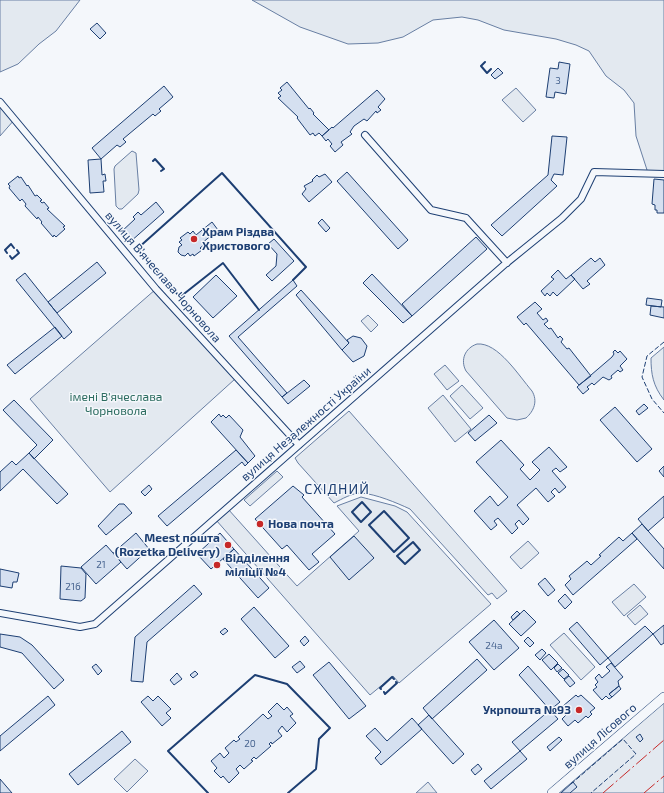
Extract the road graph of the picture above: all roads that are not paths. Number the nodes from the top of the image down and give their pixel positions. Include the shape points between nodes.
1 (0, 102) edge
2 (365, 135) dead end
3 (664, 174) edge
4 (507, 262) junction
5 (299, 445) junction
6 (0, 613) edge
7 (664, 696) edge
8 (552, 793) edge

1 - 5 street, вулиця Вʼячеслава Чорновола via 156,289
2 - 4 street via 432,210 466,218
3 - 4 street, вулиця Незалежності України via 594,172 581,199 562,218
4 - 5 street, вулиця Незалежності України
5 - 6 street, вулиця Незалежності України via 94,624 80,627
7 - 8 street, вулиця Лісового

